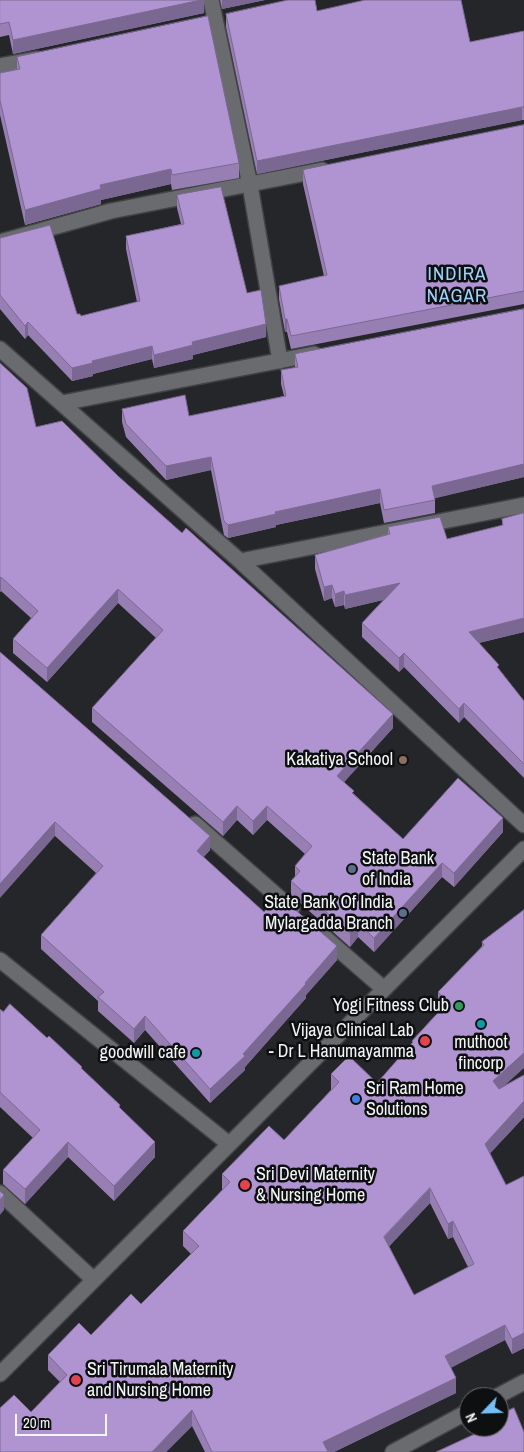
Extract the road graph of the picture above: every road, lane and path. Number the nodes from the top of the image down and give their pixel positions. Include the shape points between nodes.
1 (212, 0) edge
2 (220, 20) junction
3 (197, 25) edge
4 (48, 56) edge
5 (0, 66) edge
6 (338, 167) edge
7 (250, 185) junction
8 (0, 242) edge
9 (0, 349) edge
10 (329, 352) edge
11 (280, 361) junction
12 (62, 403) junction
13 (524, 505) edge
14 (240, 561) junction
15 (180, 812) edge
16 (524, 825) edge
17 (524, 849) edge
18 (0, 960) edge
19 (384, 989) junction
20 (229, 1144) junction
21 (0, 1193) edge
22 (94, 1280) junction
23 (0, 1374) edge
24 (524, 1382) edge
25 (509, 1390) edge
26 (459, 1416) edge
27 (393, 1452) edge

1 - 2 street
2 - 3 street
2 - 7 street
4 - 5 street
6 - 7 street
7 - 8 street via 111,211
7 - 11 street
9 - 12 street
10 - 11 street
11 - 12 street
12 - 14 street
13 - 14 street
14 - 16 street
15 - 19 street
17 - 19 street
18 - 20 street
19 - 20 street
20 - 22 street
21 - 22 street
22 - 23 street
24 - 25 street
26 - 27 street

